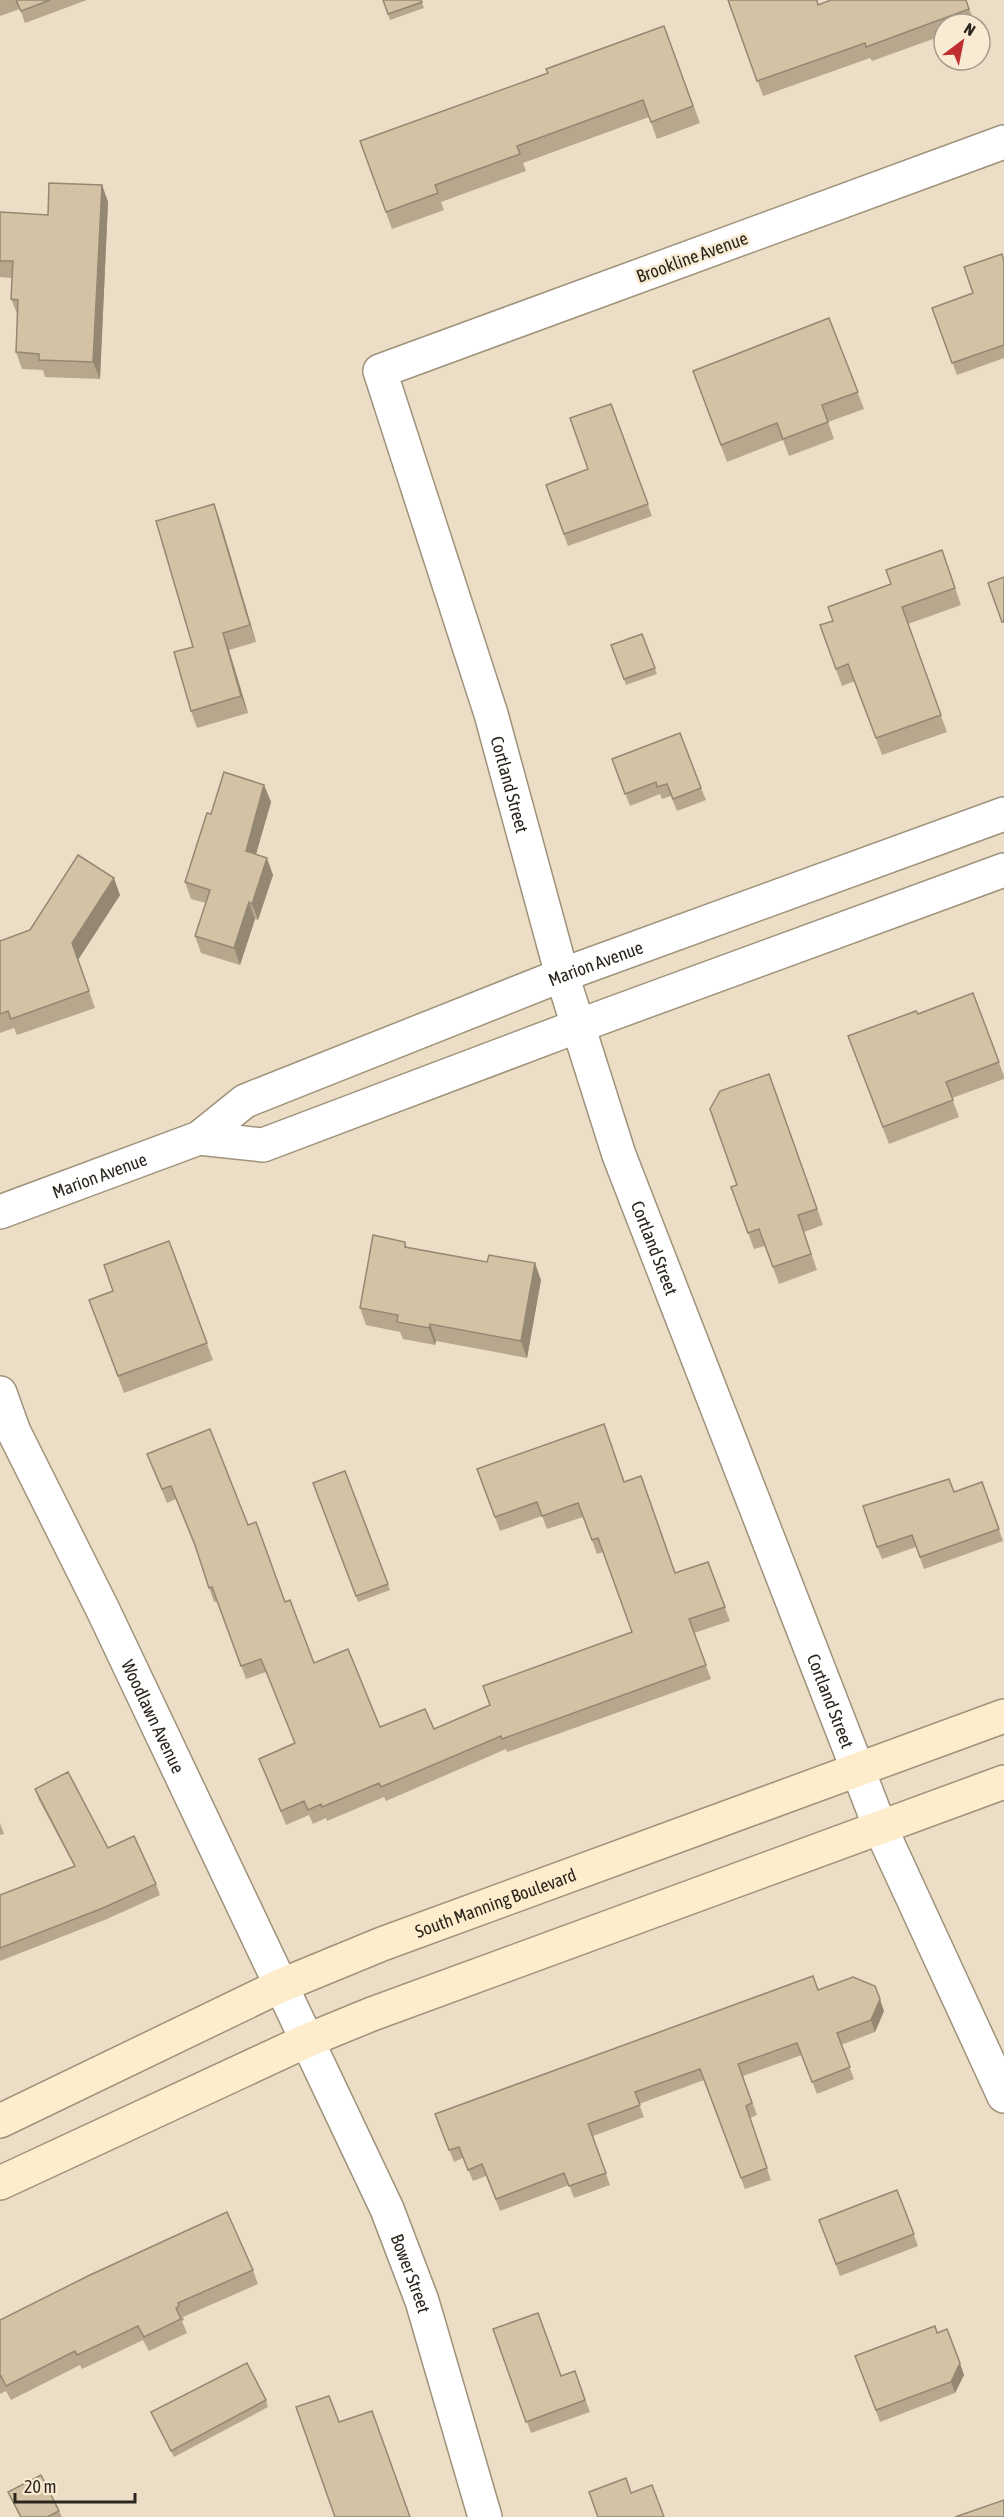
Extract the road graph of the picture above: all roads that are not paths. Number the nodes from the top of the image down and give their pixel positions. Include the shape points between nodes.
1 (1004, 142) edge
2 (380, 371) joint
3 (1004, 814) edge
4 (1004, 870) edge
5 (562, 975) junction
6 (578, 1026) junction
7 (200, 1138) junction
8 (0, 1212) edge
9 (0, 1393) edge
10 (7, 1434) edge
11 (1004, 1716) edge
12 (857, 1769) junction
13 (1004, 1782) edge
14 (880, 1827) junction
15 (280, 1986) junction
16 (306, 2041) junction
17 (1004, 2096) edge
18 (0, 2121) edge
19 (0, 2183) edge
20 (485, 2517) edge

1 - 2 street, Brookline Avenue
2 - 5 street, Cortland Street via 490,714
3 - 5 street, Marion Avenue
4 - 6 street, Marion Avenue
5 - 6 street, Cortland Street
5 - 7 street, Marion Avenue via 245,1101
6 - 7 street, Marion Avenue via 263,1145
6 - 12 street, Cortland Street via 619,1155
7 - 8 street, Marion Avenue
9 - 10 street, Woodlawn Avenue
10 - 15 street, Woodlawn Avenue via 103,1610
11 - 12 street, South Manning Boulevard
12 - 14 street, Cortland Street
12 - 15 street, South Manning Boulevard via 382,1944
13 - 14 street
14 - 16 street
14 - 17 street, Cortland Street
15 - 16 street, Woodlawn Avenue
15 - 18 street, South Manning Boulevard
16 - 19 street
16 - 20 street, Bower Street via 387,2209 422,2301

